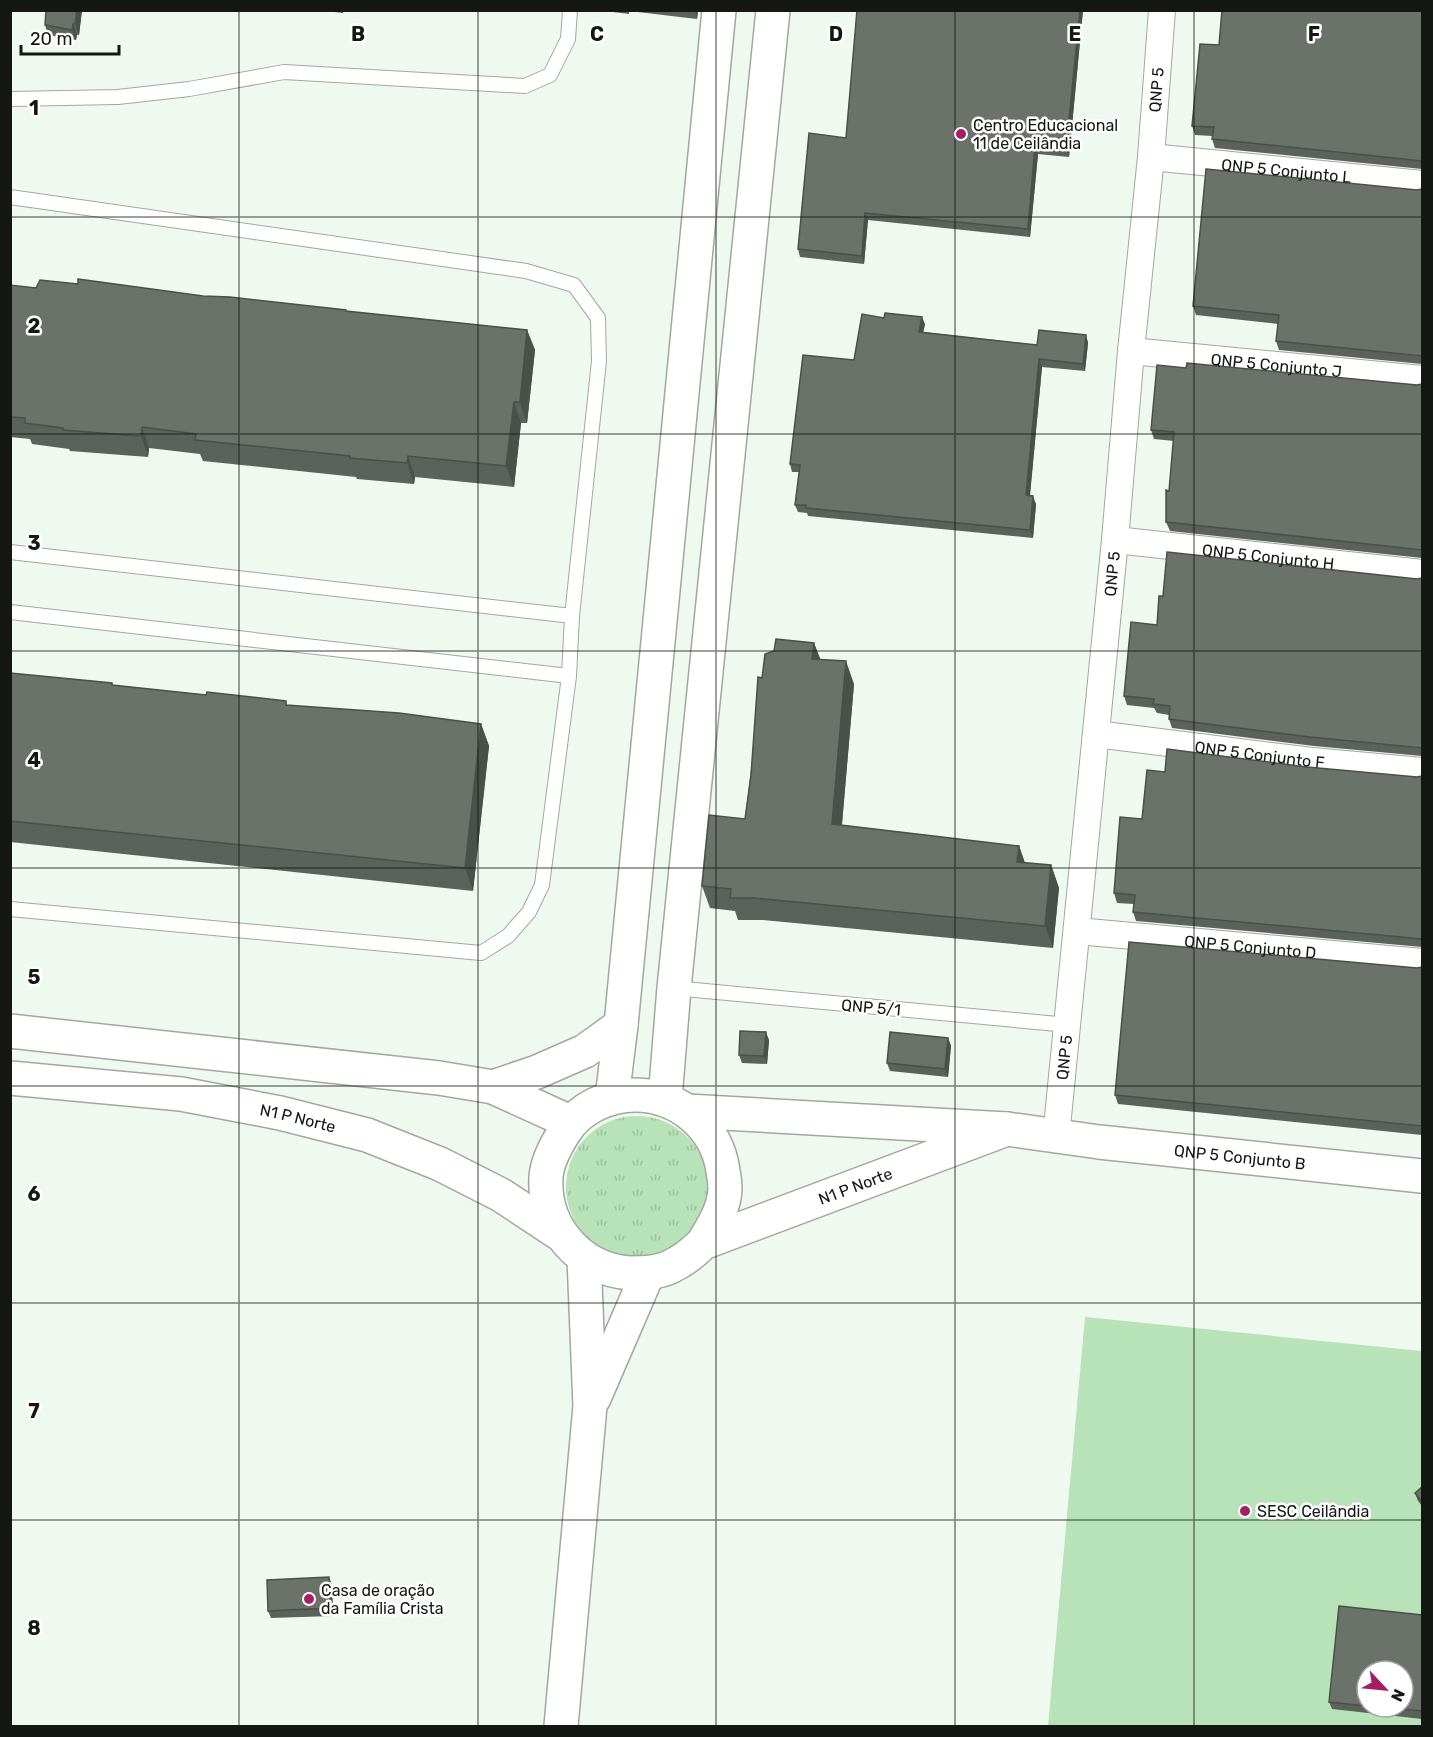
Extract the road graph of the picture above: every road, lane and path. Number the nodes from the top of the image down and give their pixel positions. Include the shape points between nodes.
1 (570, 10) edge
2 (719, 10) edge
3 (773, 10) edge
4 (1162, 10) edge
5 (10, 99) edge
6 (1151, 157) junction
7 (1422, 184) edge
8 (10, 196) edge
9 (1131, 351) junction
10 (1422, 379) edge
11 (1115, 540) junction
12 (10, 552) edge
13 (1422, 573) edge
14 (10, 612) edge
15 (572, 616) junction
16 (569, 676) junction
17 (1096, 734) junction
18 (1422, 771) edge
19 (10, 909) edge
20 (1077, 931) junction
21 (1422, 962) edge
22 (674, 988) junction
23 (621, 1025) junction
24 (1068, 1025) junction
25 (10, 1030) edge
26 (10, 1078) edge
27 (493, 1087) junction
28 (612, 1098) junction
29 (676, 1105) junction
30 (570, 1122) junction
31 (1007, 1129) junction
32 (1056, 1137) junction
33 (1422, 1176) edge
34 (560, 1234) junction
35 (703, 1243) junction
36 (584, 1258) junction
37 (648, 1274) junction
38 (590, 1406) junction
39 (561, 1726) edge

1 - 5 lane via 568,39 550,75 525,86 284,72 118,97
2 - 23 main road
3 - 22 main road
4 - 6 street, QNP 5
6 - 7 street, QNP 5 Conjunto L
6 - 9 street, QNP 5
8 - 15 lane via 526,271 574,285 598,318 599,361
9 - 10 street, QNP 5 Conjunto J
9 - 11 street, QNP 5
11 - 13 street, QNP 5 Conjunto H
11 - 17 street, QNP 5
12 - 15 lane
14 - 16 lane
15 - 16 lane
16 - 19 lane via 542,885 529,912 508,936 481,953
17 - 18 street, QNP 5 Conjunto F
17 - 20 street, QNP 5
20 - 21 street, QNP 5 Conjunto D
20 - 24 street, QNP 5
22 - 24 lane, QNP 5/1
22 - 29 main road
23 - 27 main road via 585,1051
23 - 28 main road
24 - 32 street, QNP 5
25 - 27 main road
26 - 34 main road, N1 P Norte via 181,1094 367,1135 440,1164 491,1190
27 - 30 main road
28 - 29 main road via 648,1095
28 - 30 main road
29 - 31 main road, N1 P Norte
29 - 35 main road via 709,1132 721,1158 725,1188 719,1217
30 - 34 main road via 554,1148 546,1177 548,1207
31 - 32 main road, N1 P Norte
31 - 35 main road, N1 P Norte
32 - 33 main road, QNP 5 Conjunto B
34 - 36 main road
35 - 37 main road via 668,1268
36 - 37 main road via 614,1272
36 - 38 main road
37 - 38 main road
38 - 39 main road

